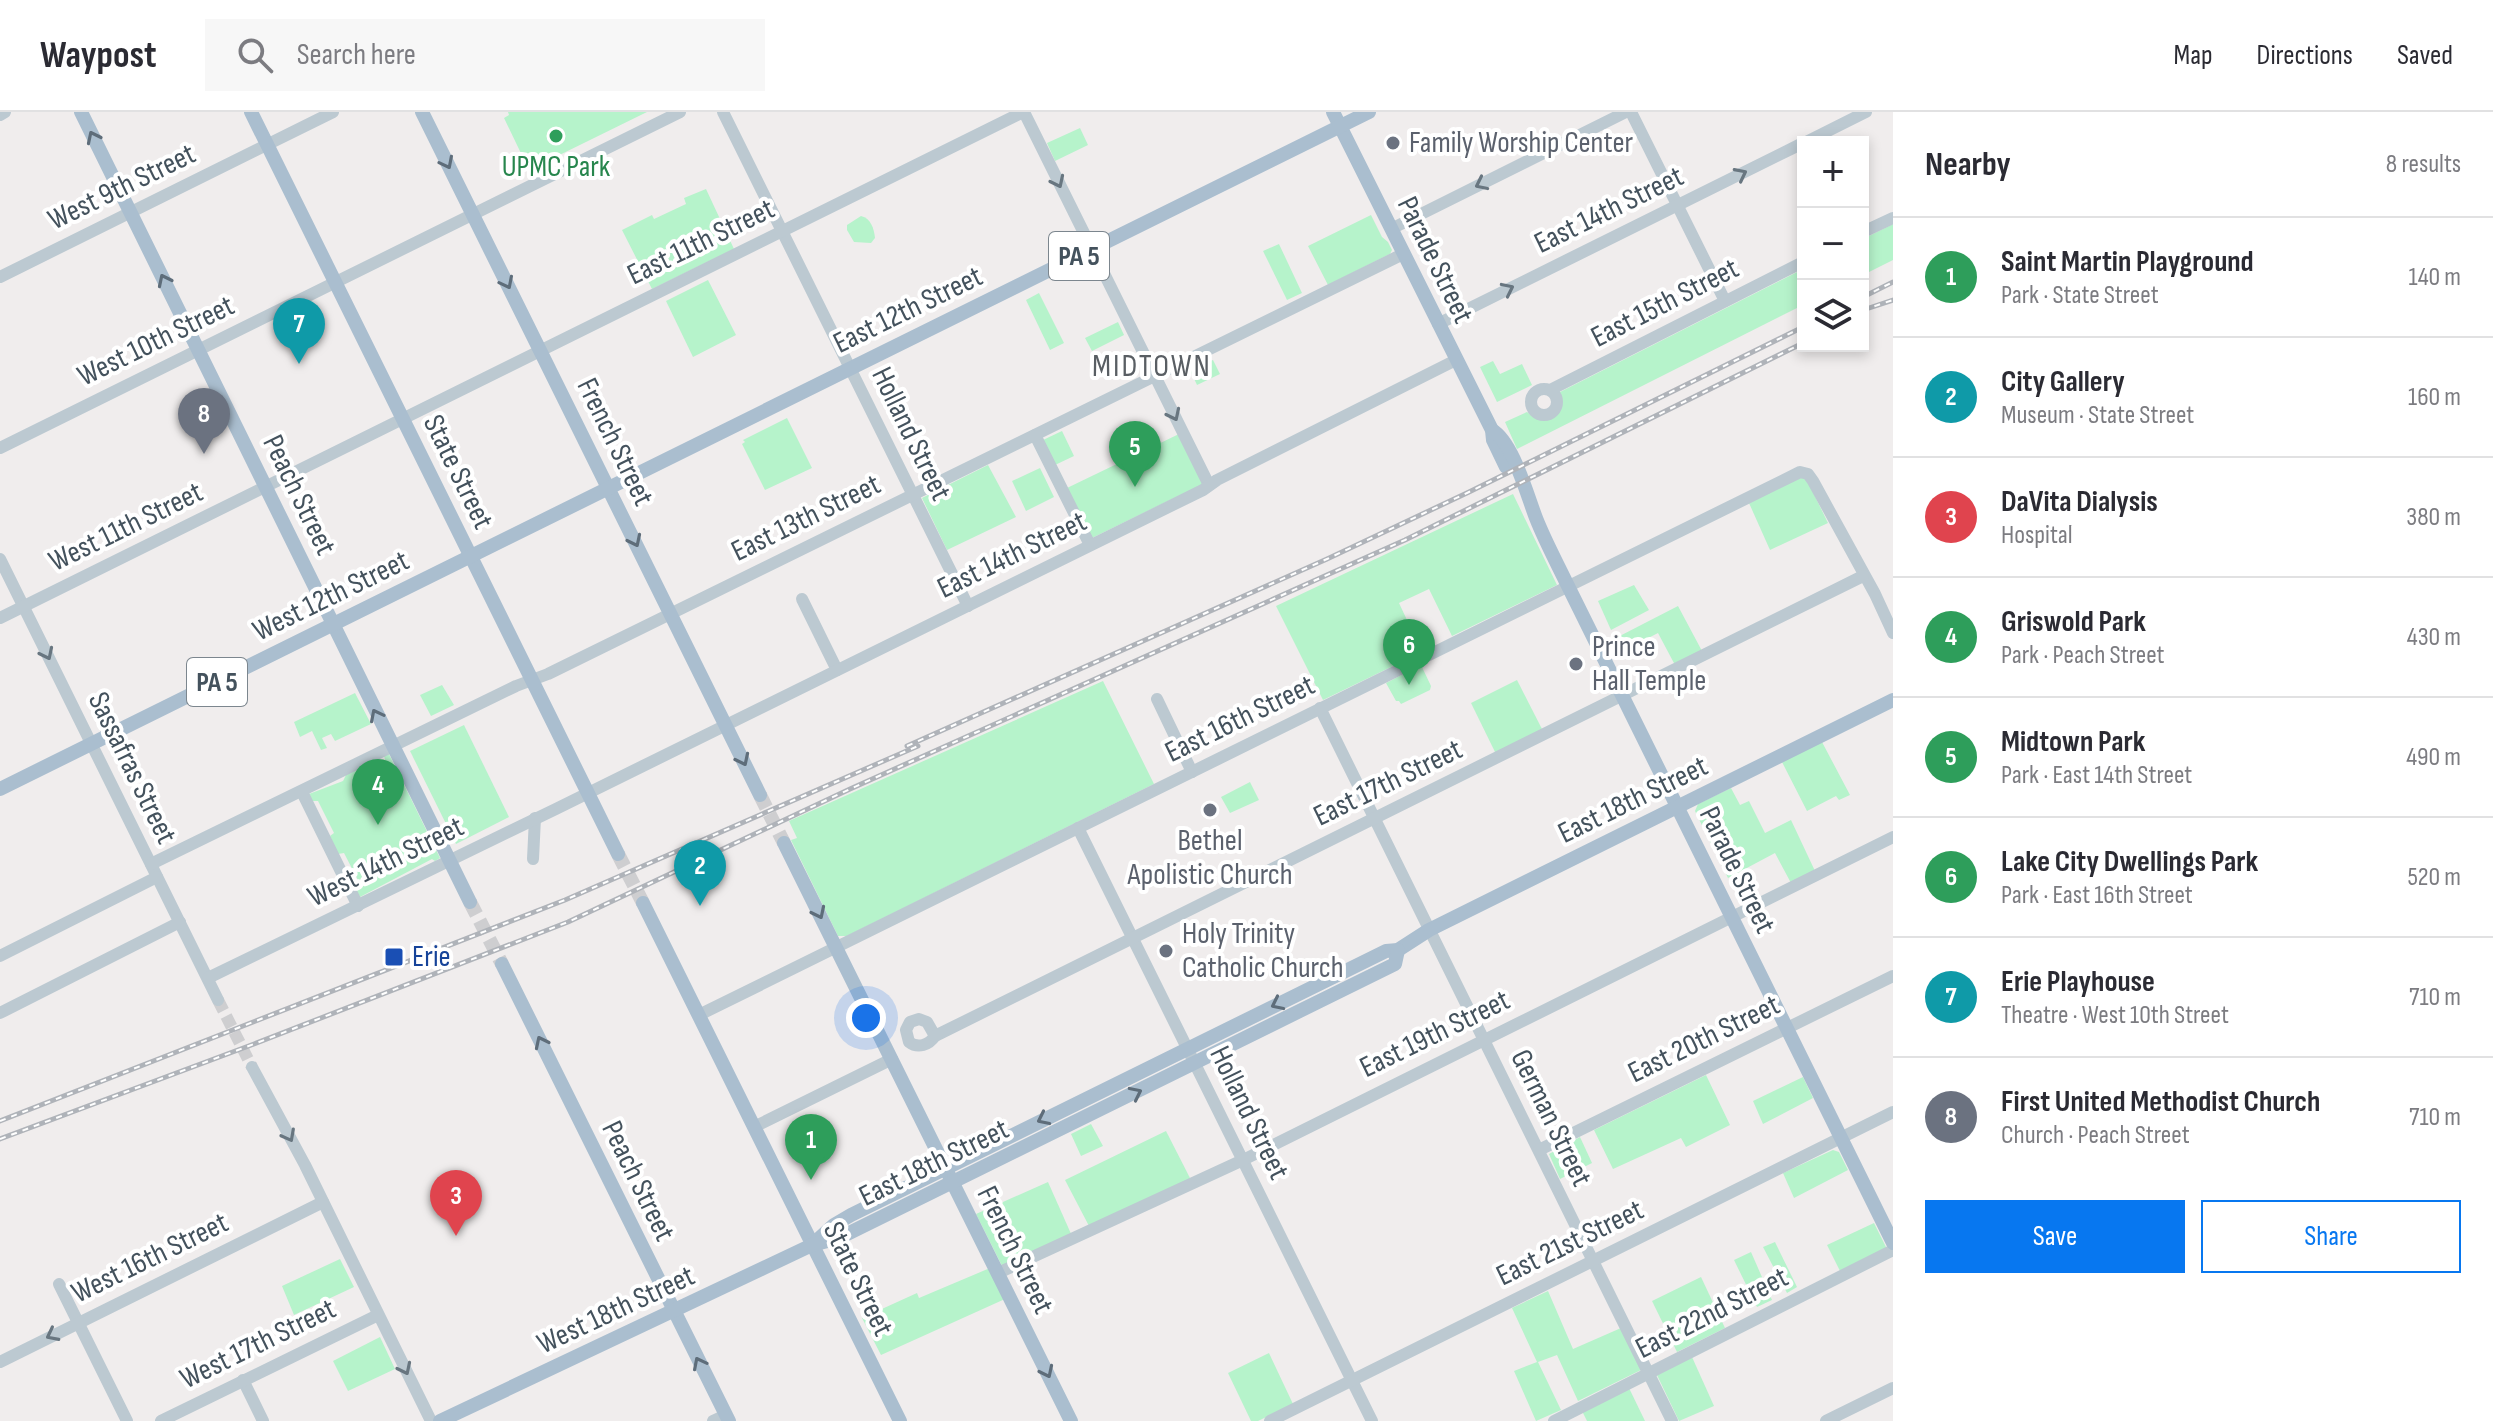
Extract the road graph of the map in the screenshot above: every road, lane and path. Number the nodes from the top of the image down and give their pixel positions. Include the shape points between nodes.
1 (81, 112) edge
2 (251, 112) edge
3 (333, 112) edge
4 (422, 112) edge
5 (680, 112) edge
6 (723, 112) edge
7 (1023, 112) edge
8 (1333, 112) edge
9 (1369, 112) edge
10 (1629, 112) edge
11 (1866, 112) edge
12 (1340, 127) junction
13 (1818, 136) edge
14 (268, 144) junction
15 (1797, 146) edge
16 (1678, 206) junction
17 (130, 212) junction
18 (472, 213) junction
19 (1893, 218) edge
20 (1391, 229) junction
21 (1869, 229) edge
22 (782, 231) junction
23 (1092, 249) junction
24 (1403, 254) junction
25 (1797, 265) edge
26 (0, 277) edge
27 (336, 281) junction
28 (1725, 301) junction
29 (1438, 324) junction
30 (198, 349) junction
31 (541, 351) junction
32 (1456, 360) junction
33 (849, 368) junction
34 (1155, 376) junction
35 (1550, 390) dead end
36 (403, 419) junction
37 (1035, 435) junction
38 (0, 448) edge
39 (1209, 485) junction
40 (266, 487) junction
41 (608, 487) junction
42 (912, 495) junction
43 (1090, 545) junction
44 (470, 556) junction
45 (0, 559) edge
46 (1863, 576) junction
47 (1568, 586) junction
48 (802, 599) dead end
49 (23, 606) junction
50 (968, 606) junction
51 (671, 614) junction
52 (0, 618) edge
53 (332, 625) junction
54 (1893, 633) edge
55 (837, 670) junction
56 (532, 680) junction
57 (1623, 696) junction
58 (1157, 699) dead end
59 (1893, 700) edge
60 (1320, 708) junction
61 (726, 726) junction
62 (92, 745) junction
63 (392, 747) junction
64 (1192, 772) junction
65 (0, 789) edge
66 (302, 792) junction
67 (589, 793) junction
68 (760, 795) tunnel mouth
69 (1677, 807) junction
70 (535, 818) junction
71 (1374, 819) junction
72 (1078, 828) junction
73 (1893, 837) edge
74 (784, 843) tunnel mouth
75 (618, 854) tunnel mouth
76 (533, 859) dead end
77 (449, 860) junction
78 (151, 864) junction
79 (157, 877) junction
80 (470, 902) tunnel mouth
81 (643, 903) tunnel mouth
82 (358, 906) junction
83 (1732, 917) junction
84 (180, 922) junction
85 (1429, 930) junction
86 (1134, 938) junction
87 (836, 947) junction
88 (1398, 950) junction
89 (0, 956) edge
90 (502, 964) tunnel mouth
91 (1893, 976) edge
92 (208, 978) junction
93 (218, 1000) tunnel mouth
94 (0, 1013) edge
95 (699, 1015) junction
96 (1786, 1027) junction
97 (935, 1036) dead end
98 (1484, 1040) junction
99 (1188, 1048) junction
100 (892, 1059) junction
101 (1195, 1063) junction
102 (252, 1067) tunnel mouth
103 (1893, 1112) edge
104 (754, 1127) junction
105 (1841, 1138) junction
106 (1539, 1150) junction
107 (1243, 1160) junction
108 (945, 1167) junction
109 (953, 1183) junction
110 (323, 1202) junction
111 (1893, 1243) edge
112 (812, 1245) junction
113 (1893, 1250) edge
114 (1593, 1261) junction
115 (998, 1273) junction
116 (59, 1284) dead end
117 (673, 1311) junction
118 (378, 1315) junction
119 (78, 1322) junction
120 (0, 1362) edge
121 (1649, 1374) junction
122 (243, 1380) junction
123 (1352, 1380) junction
124 (1893, 1388) edge
125 (723, 1419) edge
126 (127, 1421) edge
127 (161, 1421) edge
128 (263, 1421) edge
129 (431, 1421) edge
130 (440, 1421) edge
131 (900, 1421) edge
132 (1071, 1421) edge
133 (1270, 1421) edge
134 (1372, 1421) edge
135 (1554, 1421) edge
136 (1672, 1421) edge
137 (1826, 1421) edge

17 -> 1 main road, Peach Street
2 - 14 main road, State Street
3 - 14 street, West 9th Street
4 -> 18 main road, French Street
5 - 18 street, West 10th Street
6 - 22 street, Holland Street
7 - 22 street, East 11th Street
7 -> 23 street
8 - 12 main road, Parade Street
9 - 12 main road, East 12th Street / PA 5
10 - 16 street
10 -> 20 street
11 - 13 street, East 14th Street
12 - 20 main road, Parade Street
12 - 23 main road, East 12th Street / PA 5
14 - 17 street, West 9th Street
14 - 27 main road, State Street
16 -> 15 street, East 14th Street
16 - 28 street
29 -> 16 street, East 14th Street
17 - 26 street, West 9th Street
30 -> 17 main road, Peach Street
18 - 27 street, West 10th Street
18 -> 31 main road, French Street
19 - 21 street
20 - 24 main road, Parade Street
22 - 31 street, East 11th Street
22 - 33 street, Holland Street
23 - 33 main road, East 12th Street / PA 5
23 - 34 street
24 - 29 main road, Parade Street
24 - 34 street, East 13th Street
25 - 28 street, East 15th Street
27 - 30 street, West 10th Street
27 - 36 main road, State Street
28 - 35 street, East 15th Street
29 - 32 main road, Parade Street
30 - 38 street, West 10th Street
30 - 40 main road, Peach Street
31 - 36 street, East 11th Street
31 - 41 main road, French Street
32 - 39 street, East 14th Street
32 - 47 main road, Parade Street via 1492,430 1501,435
33 - 41 main road, East 12th Street / PA 5
33 - 42 street, Holland Street
34 - 37 street, East 13th Street
34 -> 39 street
36 - 40 street, West 11th Street
36 - 44 main road, State Street
37 - 42 street, East 13th Street
37 - 43 street
39 - 43 street, East 14th Street
40 - 49 street, West 11th Street
40 - 53 main road, Peach Street
41 - 44 main road, East 12th Street / PA 5
41 -> 51 main road, French Street
42 - 50 street, Holland Street
42 - 51 street, East 13th Street
43 - 50 street, East 14th Street
44 - 53 main road, West 12th Street / PA 5
44 - 56 main road, State Street
45 - 49 street, Sassafras Street
46 - 47 street, East 16th Street via 1813,481 1800,472
46 - 54 street
46 - 57 street, East 17th Street
47 - 57 main road, Parade Street
47 - 60 street, East 16th Street
48 - 55 street
49 - 52 street, West 11th Street
49 -> 62 street, Sassafras Street
50 - 55 street, East 14th Street
51 - 56 street, East 13th Street
51 - 61 main road, French Street
53 - 62 main road, West 12th Street / PA 5
63 -> 53 main road, Peach Street
55 - 61 street, East 14th Street
56 - 63 street, East 13th Street
56 - 67 main road, State Street
57 - 69 main road, Parade Street
57 - 71 street, East 17th Street
58 - 64 street
59 - 69 main road, East 18th Street
60 - 64 street, East 16th Street
60 - 71 street, German Street
61 - 67 street, East 14th Street
61 -> 68 main road, French Street
62 - 65 main road, West 12th Street / PA 5
62 - 78 street, Sassafras Street
63 - 66 street, East 13th Street
63 - 77 main road, Peach Street
64 - 72 street, East 16th Street
66 - 78 street, East 13th Street
66 - 82 street
67 - 70 street, West 14th Street
67 - 75 main road, State Street
69 - 83 main road, Parade Street
69 - 85 main road, East 18th Street
70 - 76 street
70 - 77 street, West 14th Street
71 - 85 street, German Street
71 - 86 street, East 17th Street
72 - 86 street, Holland Street
72 - 87 street, East 16th Street
73 - 83 street, East 19th Street
74 -> 87 main road, French Street
77 - 80 main road, Peach Street
77 - 82 street, West 14th Street
78 - 79 street, Sassafras Street
79 - 84 street, Sassafras Street
79 - 89 street
81 - 95 main road, State Street
82 - 92 street, West 14th Street
83 - 96 main road, Parade Street
83 - 98 street, East 19th Street
84 - 92 street, Sassafras Street
84 - 94 street
85 - 88 main road, East 18th Street
85 - 98 street, German Street
86 - 97 street, East 17th Street
86 - 99 street, Holland Street
87 - 95 street, East 16th Street
87 - 100 main road, French Street
88 -> 99 main road, East 18th Street via 1386,951
88 - 101 main road, East 18th Street via 1395,964
117 -> 90 main road, Peach Street
91 - 96 street, East 20th Street
92 - 93 street, Sassafras Street
95 - 104 main road, State Street
96 - 105 main road, Parade Street
96 - 106 street, East 20th Street
98 - 106 street, German Street
98 - 107 street, East 19th Street
99 - 101 street, Holland Street
99 -> 108 main road, East 18th Street
100 - 104 street
100 - 108 main road, French Street
101 - 107 street, Holland Street
109 -> 101 main road, East 18th Street
102 -> 110 street
103 - 105 street, East 21st Street
104 - 112 main road, State Street
105 - 111 main road, Parade Street
105 - 114 street, East 21st Street
106 - 114 street, German Street
107 - 115 street, East 19th Street
107 - 123 street, Holland Street
108 - 109 main road, French Street
108 - 112 main road, East 18th Street via 851,1215
109 - 112 main road, East 18th Street via 839,1238
109 - 115 main road, French Street
110 - 118 street
110 - 119 street, West 16th Street
112 - 117 main road, West 18th Street
112 - 131 main road, State Street
113 - 121 street, East 22nd Street
114 - 121 street, German Street
114 - 123 street, East 21st Street
115 -> 132 main road, French Street
116 - 119 street
125 -> 117 main road, Peach Street
117 - 130 main road, West 18th Street
118 - 122 street, West 17th Street
118 -> 129 street
119 -> 120 street, West 16th Street
119 - 126 street
121 - 135 street, East 22nd Street
121 - 136 street, German Street
122 - 127 street, West 17th Street
122 - 128 street
123 - 133 street, East 21st Street
123 - 134 street, Holland Street
124 - 137 street

